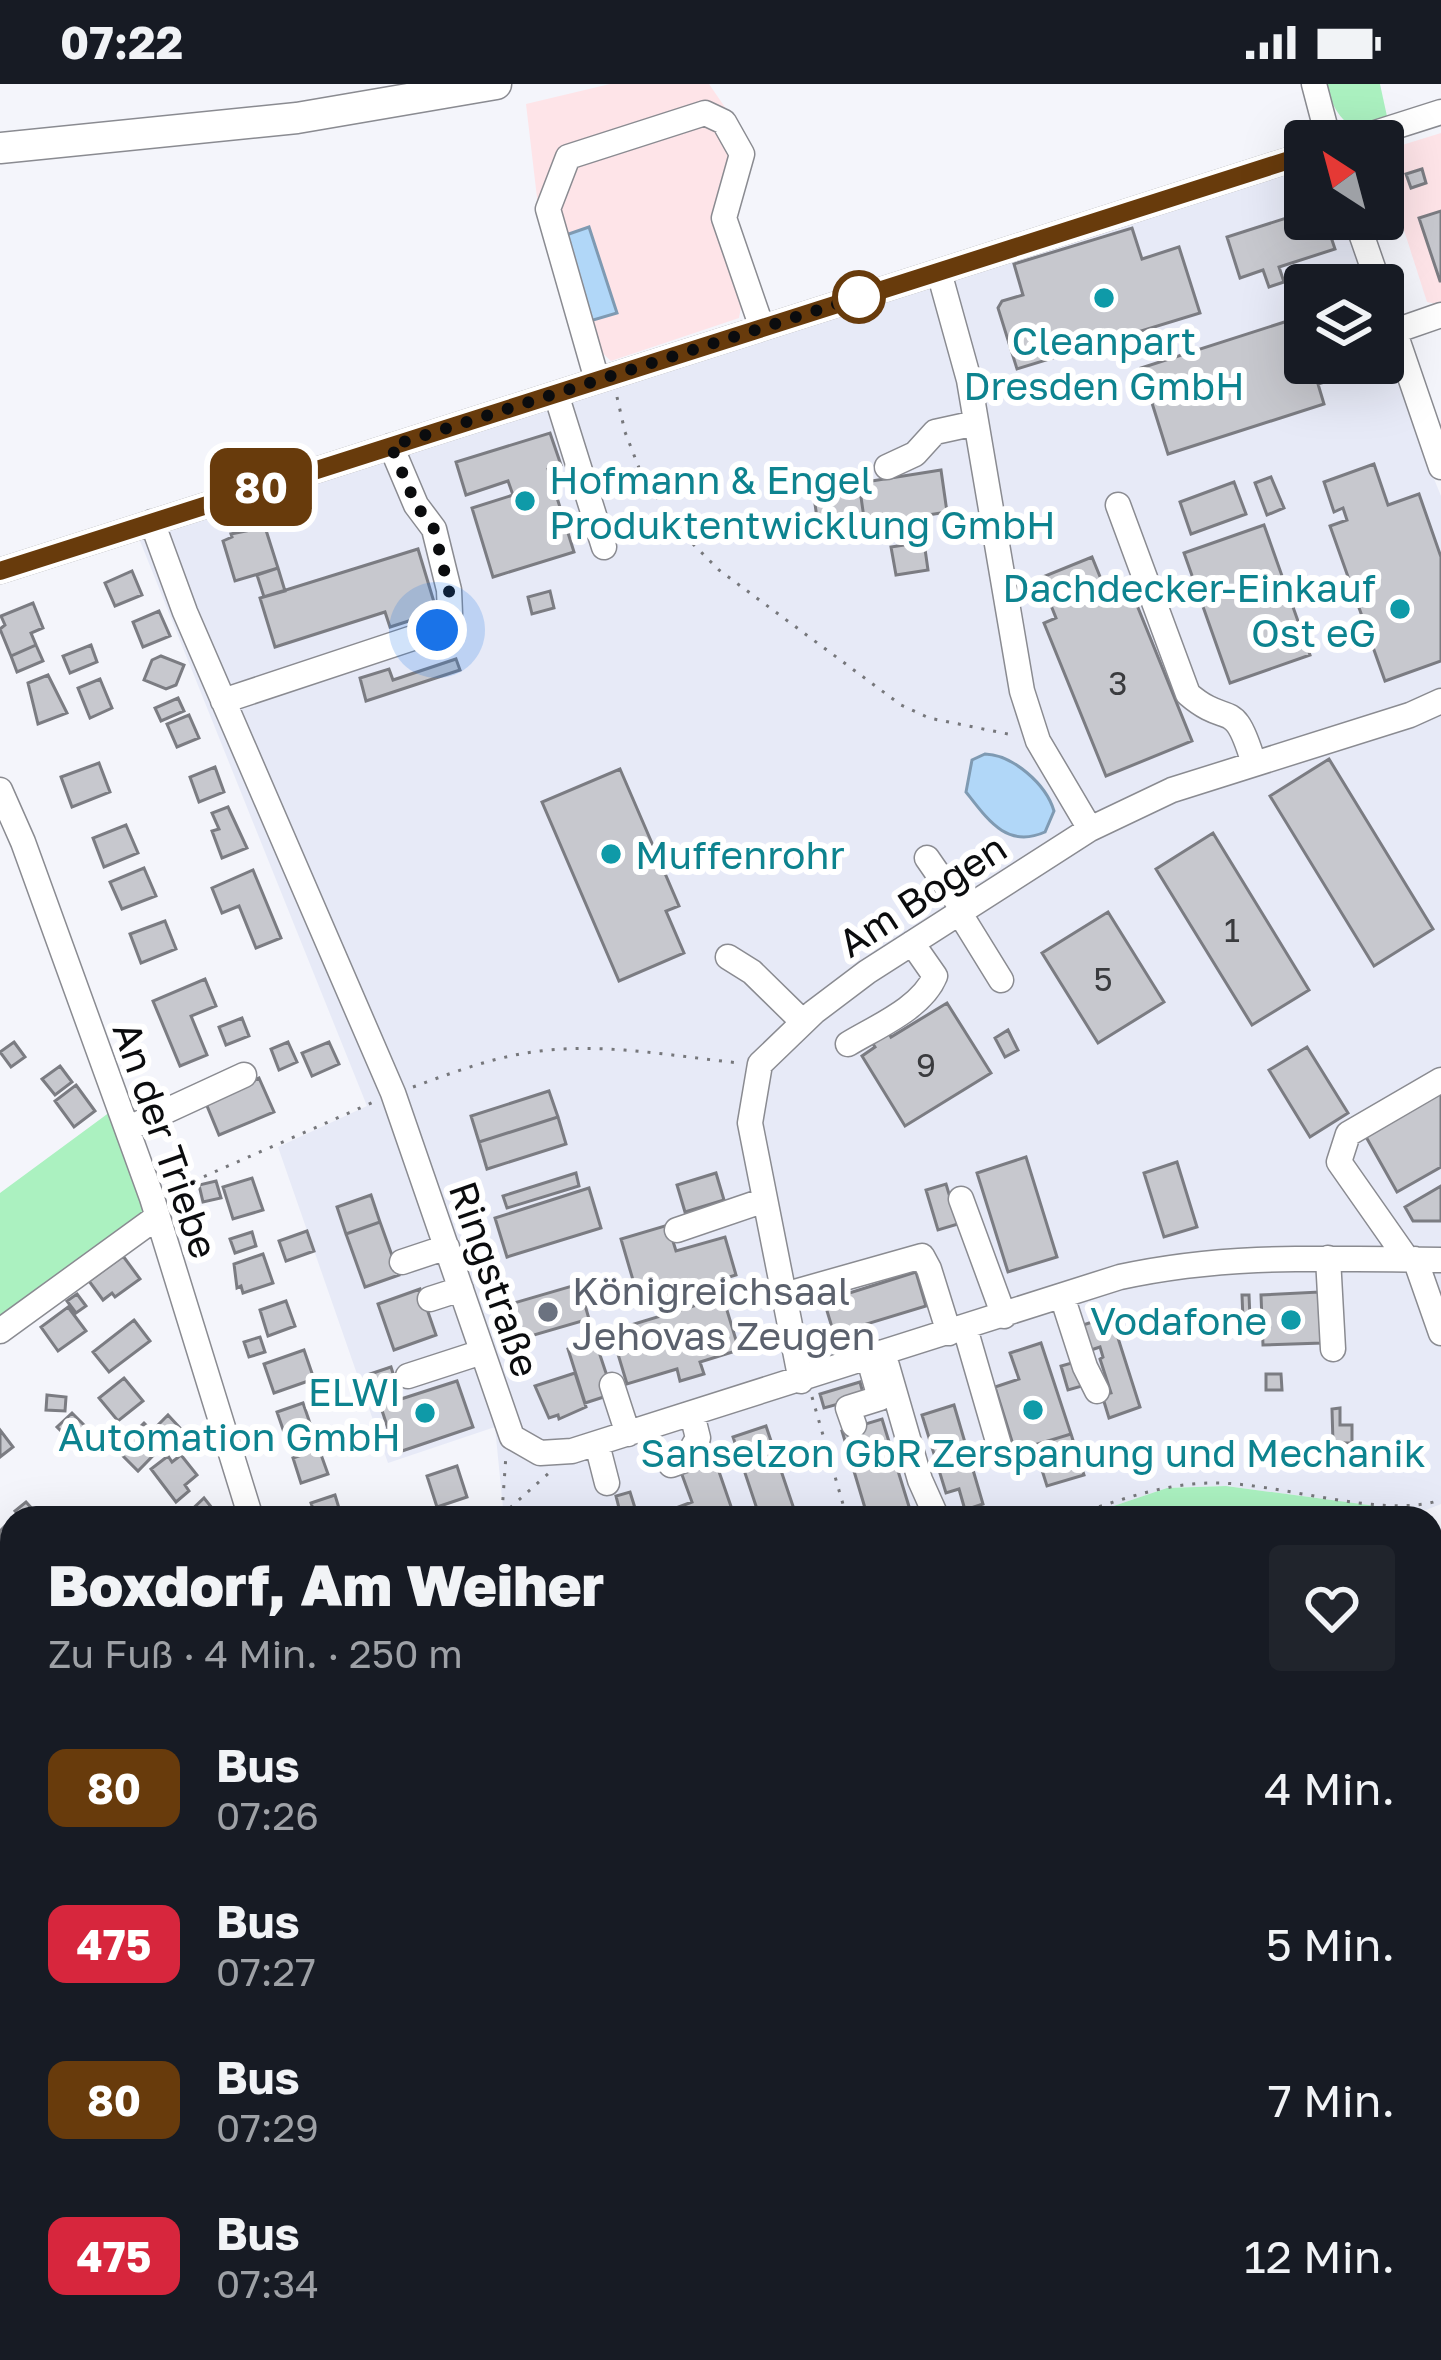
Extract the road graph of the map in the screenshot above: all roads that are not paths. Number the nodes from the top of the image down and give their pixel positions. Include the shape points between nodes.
1 (496, 84) edge
2 (1314, 84) edge
3 (1441, 112) edge
4 (1324, 120) edge
5 (1404, 124) edge
6 (0, 148) edge
7 (1284, 162) edge
8 (939, 272) junction
9 (1441, 315) edge
10 (762, 328) junction
11 (1404, 329) edge
12 (1404, 355) edge
13 (604, 378) junction
14 (556, 394) junction
15 (976, 423) junction
16 (1437, 440) edge
17 (391, 446) junction
18 (887, 467) dead end
19 (1441, 467) edge
20 (1118, 505) dead end
21 (152, 522) junction
22 (604, 548) dead end
23 (0, 571) edge
24 (224, 701) junction
25 (1441, 701) edge
26 (1254, 764) junction
27 (0, 790) edge
28 (1090, 829) junction
29 (927, 858) dead end
30 (961, 911) junction
31 (912, 943) junction
32 (728, 957) dead end
33 (1001, 980) dead end
34 (803, 1022) junction
35 (848, 1045) dead end
36 (244, 1075) dead end
37 (1441, 1080) edge
38 (127, 1129) junction
39 (961, 1198) dead end
40 (765, 1200) junction
41 (154, 1208) junction
42 (677, 1230) dead end
43 (447, 1247) junction
44 (1328, 1258) junction
45 (1411, 1259) junction
46 (1441, 1260) edge
47 (402, 1262) dead end
48 (460, 1288) junction
49 (784, 1295) junction
50 (1063, 1296) junction
51 (430, 1299) dead end
52 (1004, 1316) junction
53 (957, 1330) junction
54 (0, 1331) edge
55 (1441, 1333) edge
56 (1334, 1349) dead end
57 (482, 1352) junction
58 (876, 1355) junction
59 (408, 1376) dead end
60 (804, 1380) junction
61 (612, 1385) dead end
62 (1097, 1391) dead end
63 (692, 1414) junction
64 (854, 1425) dead end
65 (628, 1434) junction
66 (999, 1445) dead end
67 (584, 1448) junction
68 (671, 1466) dead end
69 (607, 1483) dead end
70 (247, 1506) edge
71 (932, 1506) edge

1 - 6 main road via 297,118
2 - 4 street
3 - 5 street
7 - 8 street
8 - 10 street
8 - 15 street
9 - 11 street
10 - 13 street
10 - 13 street via 724,218 742,154 724,122 704,113 568,157 548,209
12 - 16 street
13 - 14 street
14 - 17 street
14 - 22 street
15 - 18 street via 934,432 915,454
15 - 28 street via 1022,691 1038,741
16 - 19 street
17 - 21 street
17 - 24 street via 434,529 450,614 437,630
20 - 26 street via 1188,694 1233,715
21 - 23 street
21 - 24 street, Ringstraße
24 - 43 street, Ringstraße via 393,1093
25 - 26 street, Am Bogen
26 - 28 street, Am Bogen via 1172,790
27 - 38 street, An der Triebe
28 - 30 street, Am Bogen
29 - 30 street
30 - 31 street, Am Bogen
30 - 33 street
31 - 34 street, Am Bogen
31 - 35 street via 935,976 931,986
32 - 34 street
34 - 40 street, Am Bogen via 760,1064 750,1123
36 - 38 street
37 - 45 street via 1348,1134 1340,1162
38 - 41 street, An der Triebe
39 - 52 street
40 - 42 street
40 - 49 street
41 - 54 street
41 - 70 street, An der Triebe
43 - 47 street
43 - 48 street, Ringstraße
44 - 45 street, Ringstraße
44 - 50 street, Ringstraße via 1184,1263
44 - 56 street
45 - 46 street, Ringstraße
45 - 55 street
48 - 51 street
48 - 57 street, Ringstraße
49 - 53 street via 922,1256
49 - 60 street
50 - 52 street, Ringstraße
50 - 62 street
52 - 53 street, Ringstraße
53 - 58 street, Ringstraße
53 - 66 street
57 - 59 street
57 - 67 street, Ringstraße via 512,1437 540,1453
58 - 60 street, Ringstraße
58 - 64 street via 880,1398 848,1408
58 - 71 street
60 - 63 street, Ringstraße
61 - 65 street
63 - 65 street, Ringstraße
63 - 68 street via 698,1438
65 - 67 street, Ringstraße
67 - 69 street

